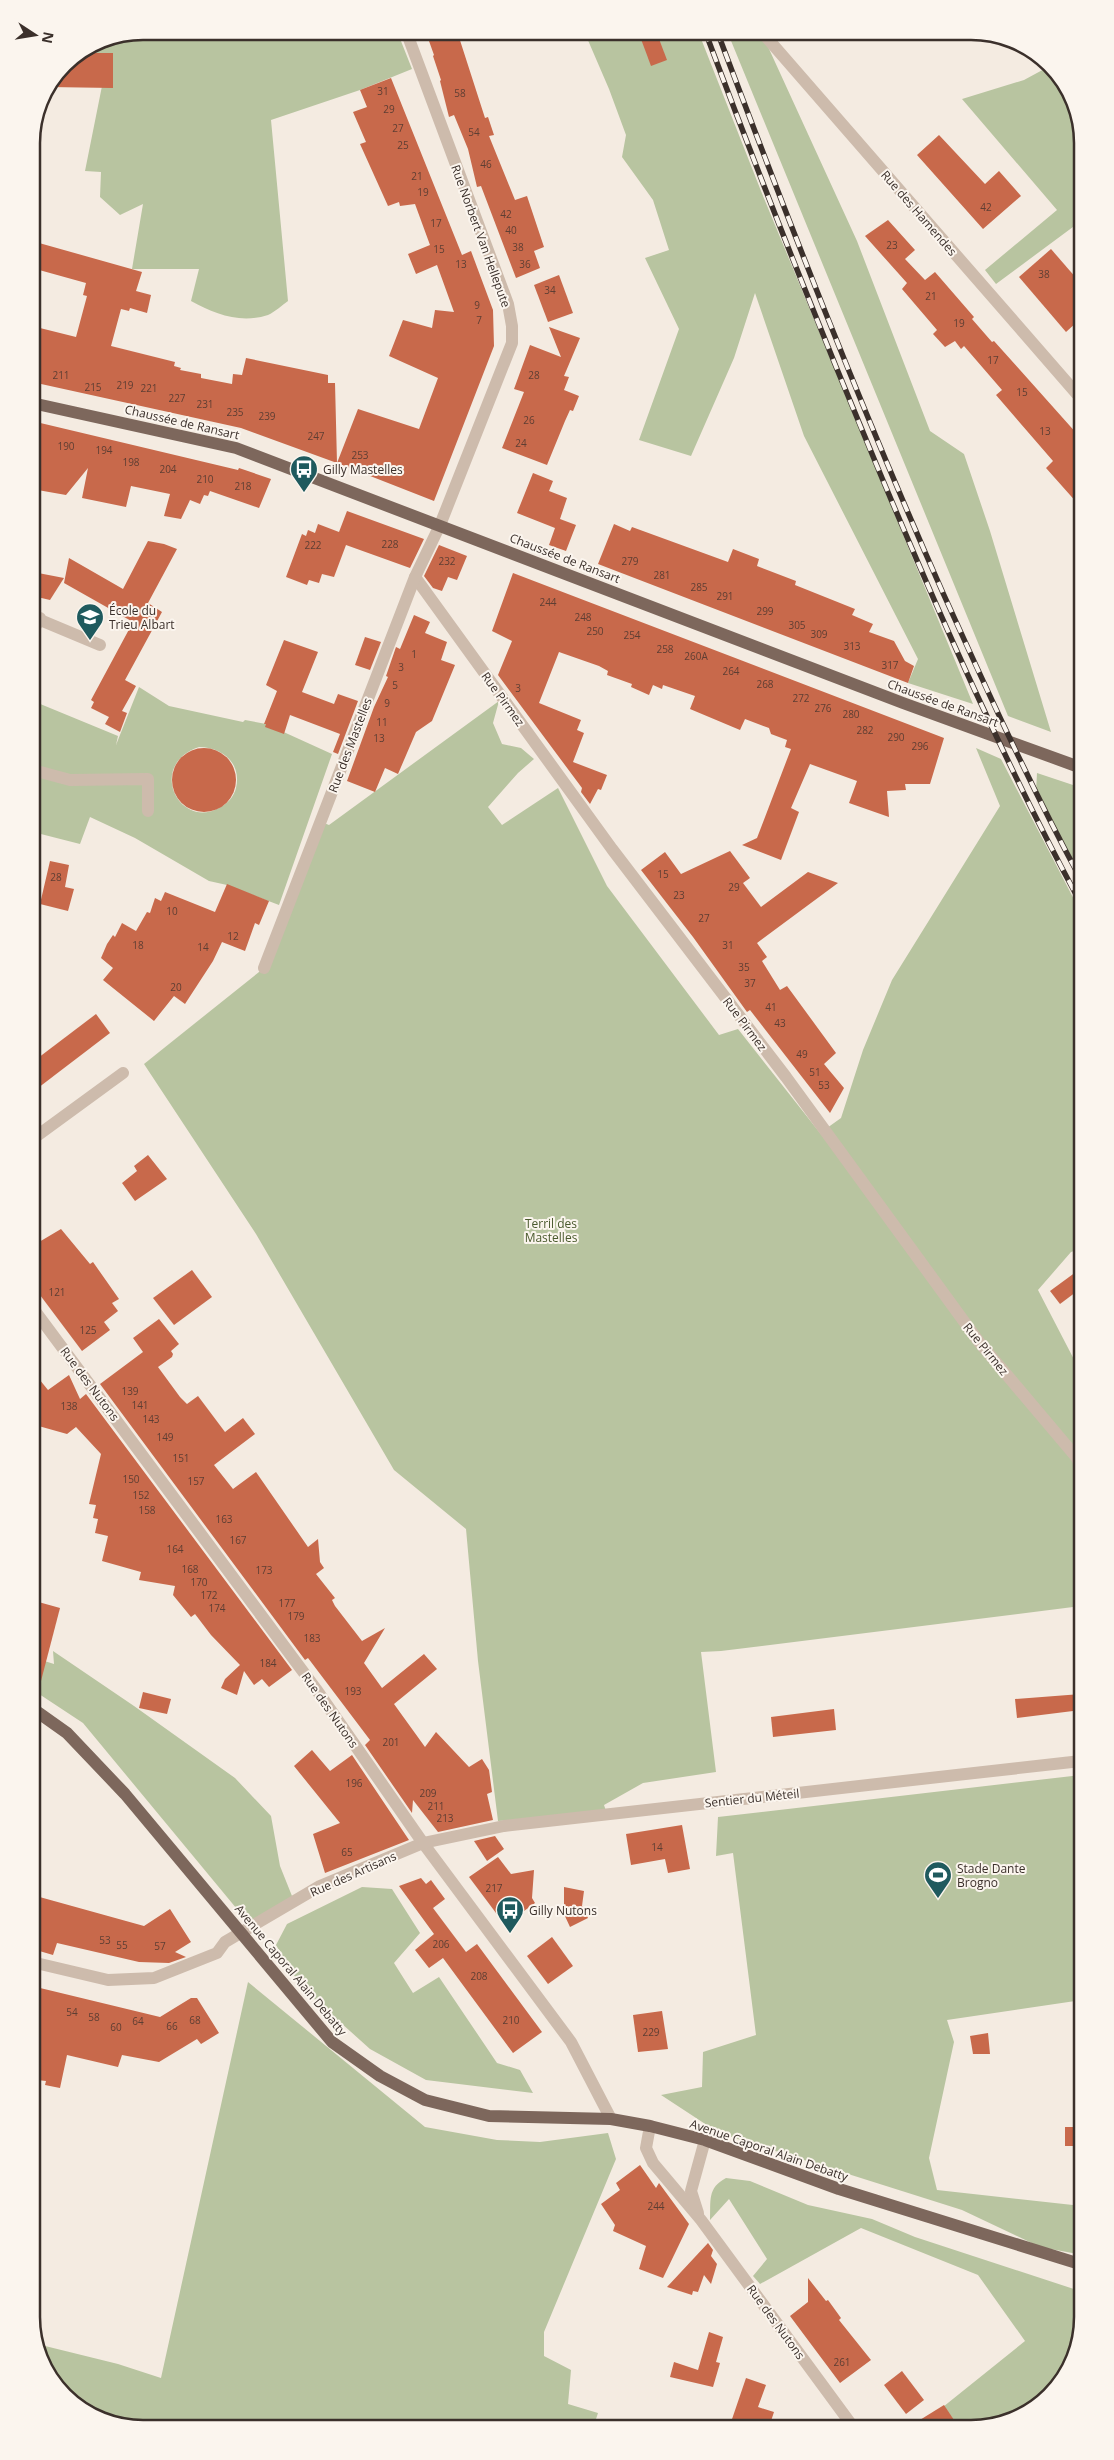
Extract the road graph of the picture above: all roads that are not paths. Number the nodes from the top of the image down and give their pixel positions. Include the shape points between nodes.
1 (409, 40) edge
2 (768, 40) edge
3 (1074, 389) edge
4 (40, 405) edge
5 (440, 525) junction
6 (415, 577) junction
7 (40, 619) edge
8 (100, 645) dead end
9 (1074, 766) edge
10 (40, 772) edge
11 (148, 811) dead end
12 (264, 968) dead end
13 (123, 1073) dead end
14 (40, 1134) edge
15 (40, 1319) edge
16 (1074, 1456) edge
17 (40, 1714) edge
18 (1074, 1762) edge
19 (423, 1843) junction
20 (240, 1933) junction
21 (40, 1964) edge
22 (611, 2119) junction
23 (650, 2126) junction
24 (705, 2140) junction
25 (701, 2220) junction
26 (1074, 2262) edge
27 (848, 2420) edge

1 - 5 street, Rue Norbert Van Hellepute via 508,304 512,326 512,343 505,363
2 - 3 street, Rue des Hamendes
4 - 5 main road, Chaussée de Ransart via 236,448
5 - 6 street, Rue des Mastelles
5 - 9 main road, Chaussée de Ransart
6 - 12 street, Rue des Mastelles
6 - 16 street, Rue Pirmez via 612,849 786,1077 979,1342
7 - 8 street
10 - 11 street via 70,780 148,779
13 - 14 street
15 - 19 street, Rue des Nutons via 316,1689
17 - 20 main road, Avenue Caporal Alain Debatty via 67,1733 126,1794
18 - 19 street, Sentier du Méteil via 504,1826
19 - 20 street, Rue des Artisans via 320,1886
19 - 22 street, Rue des Nutons via 571,2042
20 - 21 street, Rue des Artisans via 225,1942 217,1952 154,1978 108,1980
20 - 22 main road, Avenue Caporal Alain Debatty via 332,2042 380,2076 425,2100 489,2116
22 - 23 main road, Avenue Caporal Alain Debatty
23 - 24 main road, Avenue Caporal Alain Debatty
23 - 25 street, Rue des Nutons via 646,2148 653,2163
24 - 25 street, Rue des Nutons via 691,2191
24 - 26 main road, Avenue Caporal Alain Debatty via 839,2189
25 - 27 street, Rue des Nutons

